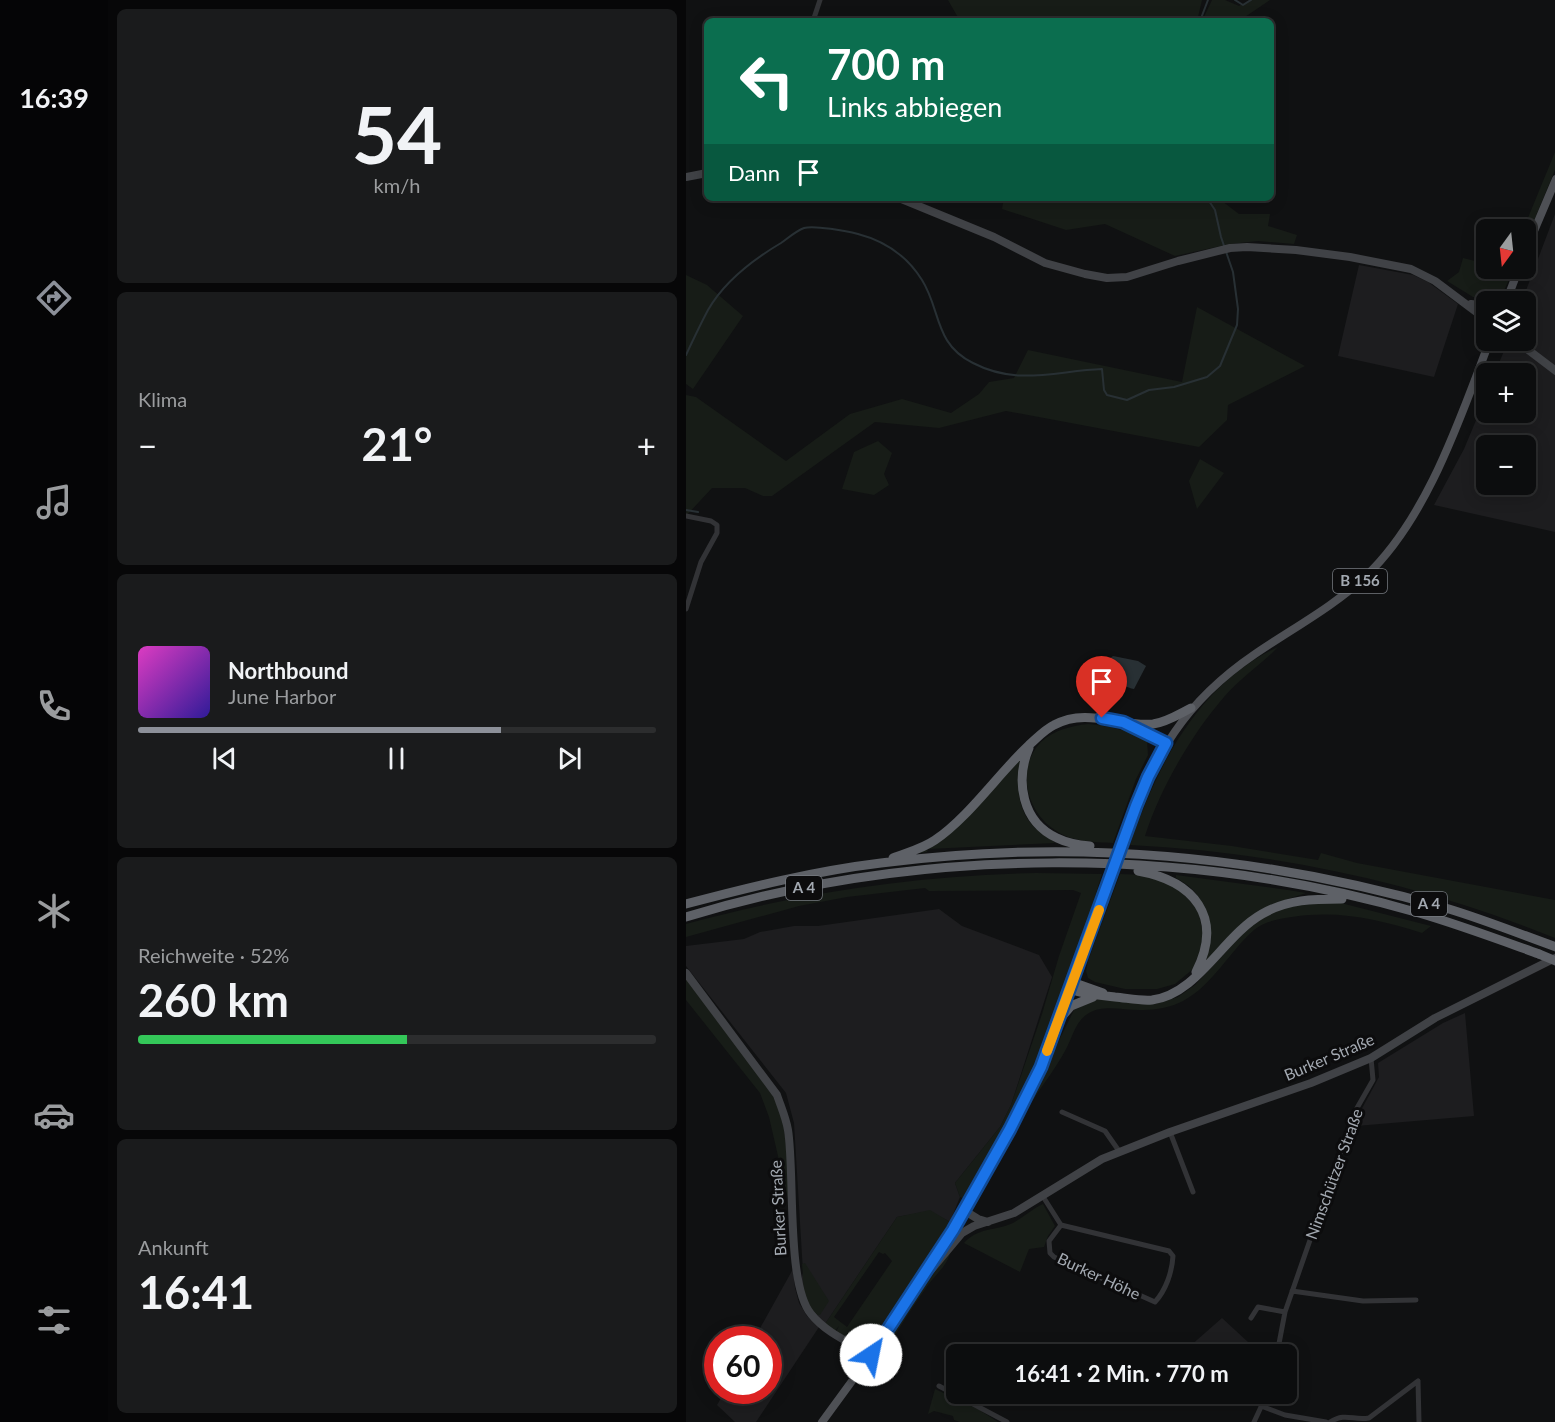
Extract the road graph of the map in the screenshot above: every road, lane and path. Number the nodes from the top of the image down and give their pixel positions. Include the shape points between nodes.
1 (820, 0) edge
2 (814, 18) edge
3 (704, 174) edge
4 (686, 177) edge
5 (1556, 179) edge
6 (906, 201) edge
7 (1536, 226) edge
8 (1464, 302) junction
9 (1476, 306) edge
10 (1476, 311) edge
11 (1485, 351) edge
12 (1530, 351) edge
13 (1556, 371) edge
14 (686, 516) edge
15 (686, 609) edge
16 (1191, 708) junction
17 (1123, 722) junction
18 (1031, 743) junction
19 (1166, 743) junction
20 (1124, 852) junction
21 (880, 863) junction
22 (1100, 865) junction
23 (1360, 899) junction
24 (686, 904) edge
25 (686, 917) edge
26 (1556, 947) edge
27 (1556, 959) edge
28 (686, 973) edge
29 (1193, 977) junction
30 (1071, 986) junction
31 (1095, 996) junction
32 (1114, 997) junction
33 (1059, 1020) junction
34 (1371, 1058) junction
35 (1062, 1112) dead end
36 (1170, 1132) junction
37 (1119, 1151) junction
38 (1193, 1192) dead end
39 (1042, 1195) junction
40 (965, 1211) junction
41 (990, 1222) junction
42 (1061, 1226) junction
43 (924, 1278) junction
44 (1292, 1291) junction
45 (1416, 1300) dead end
46 (1285, 1312) junction
47 (1251, 1318) dead end
48 (1279, 1344) edge
49 (871, 1355) junction
50 (939, 1386) dead end
51 (1261, 1406) joint
52 (822, 1422) edge
53 (1007, 1422) edge
54 (1254, 1422) edge
55 (1324, 1422) edge
56 (1419, 1422) edge

1 - 2 street
3 - 4 street
5 - 7 main road
6 - 8 street via 983,232 1044,263 1107,278 1127,278 1230,248 1296,249 1405,267 1435,281
8 - 9 street
8 - 10 street
11 - 16 main road, B 156 via 1432,480 1394,544 1337,601 1234,669
12 - 13 street
14 - 15 street via 711,521 717,525 717,533 699,566
16 - 17 highway via 1155,724
16 - 19 main road, B 156
17 - 18 highway via 1073,718 1051,727
17 - 19 highway
18 - 20 highway via 1022,783 1025,803 1035,822 1066,842
18 - 21 highway via 943,834 921,848
19 - 30 main road, B 156, bridge via 1148,777
20 - 21 highway, A 4 via 1065,850 953,855
20 - 26 highway, A 4 via 1232,863 1340,881 1451,910
21 - 24 highway, A 4 via 788,878
22 - 23 highway, A 4 via 1230,875
22 - 25 highway, A 4 via 1012,864 895,874 784,892
22 - 29 highway via 1160,876 1190,894 1202,912 1206,934 1204,956
23 - 27 highway, A 4, bridge via 1447,922
23 - 29 highway via 1308,899 1269,910 1244,926
27 - 34 street, Burker Straße via 1435,1018
28 - 49 street, Burker Straße via 777,1095 784,1114 791,1157 796,1268 803,1302 819,1323
29 - 32 highway via 1176,992 1156,999
30 - 31 highway
30 - 32 highway
30 - 33 main road, B 156
31 - 32 highway
31 - 33 highway via 1071,1006
33 - 40 main road, B 156 via 1037,1076
34 - 36 street, Burker Straße
34 - 44 street, Nimschützer Straße via 1373,1080 1349,1128
35 - 37 street via 1105,1131
36 - 37 street, Burker Straße
36 - 38 street
37 - 39 street, Burker Straße
39 - 41 street, Burker Straße via 1014,1213
39 - 42 street, Burker Höhe
40 - 41 street
40 - 43 main road, B 156
41 - 43 street, Burker Straße via 962,1233
42 - 42 street, Burker Höhe via 1169,1251 1173,1265 1163,1293 1155,1302 1054,1257 1049,1241
43 - 49 main road, B 156
44 - 45 street via 1363,1301
44 - 46 street, Nimschützer Straße
46 - 47 street via 1258,1307
46 - 48 street, Nimschützer Straße
49 - 52 main road, B 156
50 - 53 street
51 - 54 street
51 - 55 street
55 - 56 street via 1344,1416 1369,1418 1418,1381

